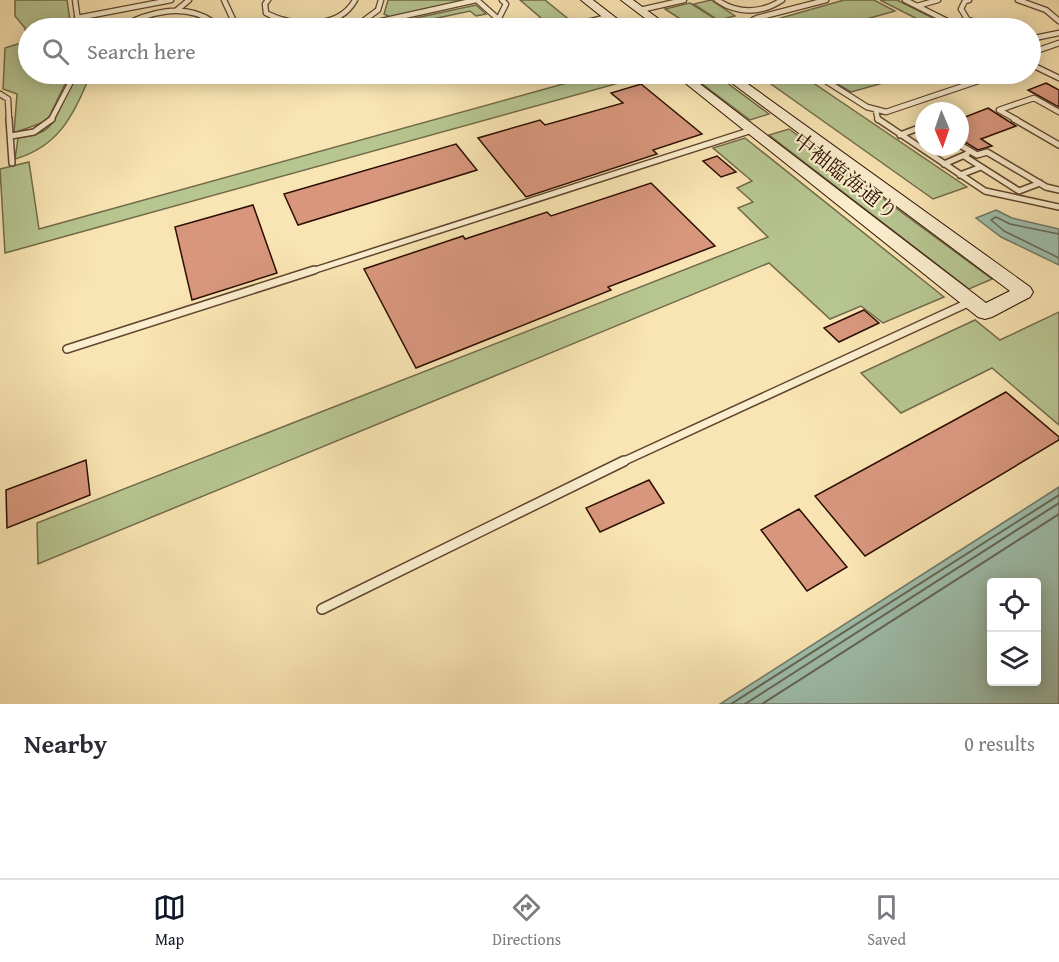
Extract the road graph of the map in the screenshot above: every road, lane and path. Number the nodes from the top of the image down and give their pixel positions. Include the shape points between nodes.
1 (75, 0) edge
2 (171, 0) edge
3 (189, 0) edge
4 (225, 0) edge
5 (268, 0) edge
6 (355, 0) edge
7 (381, 0) edge
8 (502, 0) edge
9 (586, 0) edge
10 (626, 0) edge
11 (684, 0) edge
12 (717, 0) edge
13 (782, 0) edge
14 (823, 0) edge
15 (905, 0) edge
16 (938, 0) edge
17 (969, 0) edge
18 (1018, 0) edge
19 (477, 1) edge
20 (917, 6) junction
21 (177, 10) junction
22 (378, 10) junction
23 (640, 10) junction
24 (608, 17) junction
25 (77, 18) joint
26 (139, 18) edge
27 (210, 18) edge
28 (233, 18) edge
29 (273, 18) edge
30 (333, 18) edge
31 (370, 18) edge
32 (381, 18) edge
33 (402, 18) edge
34 (496, 18) edge
35 (499, 18) edge
36 (604, 18) edge
37 (651, 18) edge
38 (757, 18) edge
39 (941, 18) edge
40 (966, 18) edge
41 (1059, 21) edge
42 (1059, 33) edge
43 (1041, 38) edge
44 (1059, 43) edge
45 (1041, 49) edge
46 (1041, 69) edge
47 (1059, 78) edge
48 (70, 84) edge
49 (693, 84) edge
50 (740, 84) edge
51 (831, 84) edge
52 (971, 84) edge
53 (0, 94) edge
54 (876, 111) junction
55 (1059, 112) edge
56 (788, 119) junction
57 (915, 129) edge
58 (753, 130) junction
59 (900, 135) junction
60 (11, 136) junction
61 (915, 143) edge
62 (1059, 145) edge
63 (969, 150) edge
64 (972, 152) junction
65 (969, 154) edge
66 (934, 156) edge
67 (964, 156) joint
68 (12, 163) dead end
69 (944, 164) junction
70 (981, 167) junction
71 (960, 175) junction
72 (1040, 183) junction
73 (1059, 190) edge
74 (1059, 207) edge
75 (979, 307) junction
76 (67, 349) dead end
77 (322, 609) dead end

1 - 25 lane
2 - 25 lane
3 - 21 lane
4 - 28 lane
5 - 29 lane via 266,13
6 - 30 lane via 350,9
7 - 22 lane
8 - 35 lane via 506,4
9 - 24 street
10 - 23 street
11 - 23 lane
12 - 13 lane via 739,11
14 - 38 lane
15 - 20 lane
16 - 20 lane
17 - 40 lane via 961,9
18 - 41 lane via 1056,15
19 - 33 lane
19 - 34 lane
20 - 39 lane
21 - 26 lane
21 - 27 lane
22 - 31 lane
22 - 32 lane
23 - 24 street
23 - 37 street
24 - 36 lane
42 - 43 lane
44 - 45 lane
46 - 47 lane
48 - 60 lane via 51,122 34,132
49 - 58 street, 中袖臨海通り
50 - 56 street, 中袖臨海通り
51 - 54 lane
52 - 54 lane via 893,112
53 - 60 lane via 8,99
54 - 59 lane via 878,121
55 - 62 lane via 1034,98 999,110
56 - 58 street
56 - 75 street, 中袖臨海通り via 1024,292
57 - 59 lane
58 - 75 street, 中袖臨海通り
58 - 76 lane
59 - 61 lane
60 - 68 lane
63 - 64 lane
64 - 65 lane
64 - 72 lane via 977,156 987,152
66 - 69 lane
67 - 69 lane
67 - 70 lane
69 - 71 lane
70 - 71 lane
70 - 72 lane via 1019,191
71 - 74 lane via 985,191
72 - 73 lane
75 - 77 lane via 747,403

